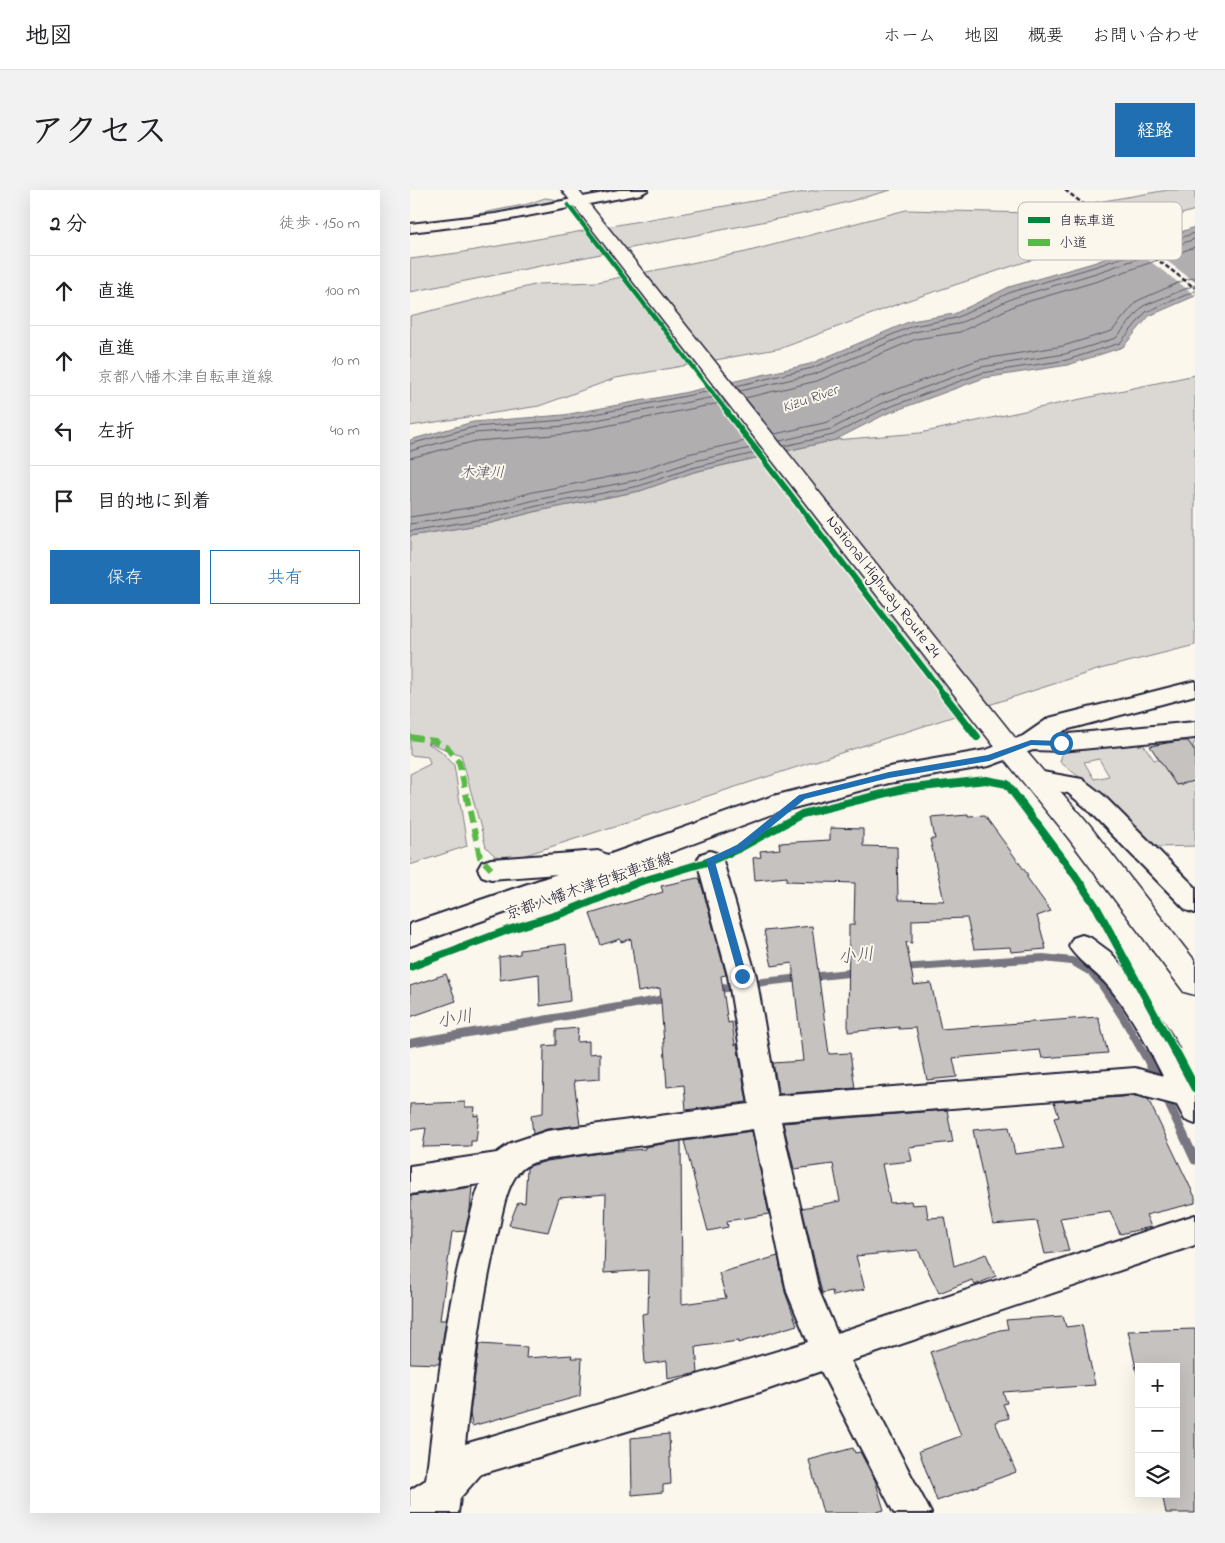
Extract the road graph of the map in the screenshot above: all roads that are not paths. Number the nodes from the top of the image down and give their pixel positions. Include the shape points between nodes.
1 (641, 190) edge
2 (544, 194) dead end
3 (578, 200) edge
4 (414, 226) edge
5 (1195, 688) edge
6 (1195, 730) edge
7 (1013, 741) junction
8 (1037, 780) junction
9 (626, 859) junction
10 (710, 861) dead end
11 (491, 869) dead end
12 (1195, 903) edge
13 (410, 936) edge
14 (1082, 946) dead end
15 (1195, 984) edge
16 (1187, 1099) edge
17 (767, 1112) junction
18 (505, 1166) junction
19 (410, 1180) edge
20 (1195, 1230) edge
21 (828, 1353) junction
22 (441, 1501) edge
23 (410, 1511) edge
24 (913, 1513) edge

1 - 3 street
2 - 4 street via 520,204 439,218
3 - 4 street via 496,218
3 - 7 highway, National Highway Route 24
5 - 7 street via 1058,724
6 - 7 street via 1061,743
7 - 8 highway, National Highway Route 24
7 - 9 street via 989,758 889,775 786,801
8 - 12 street via 1074,785 1094,801
8 - 15 highway, National Highway Route 24
9 - 11 street
9 - 13 street
10 - 17 street via 742,976
14 - 16 street via 1103,960 1131,993
16 - 17 street via 1135,1081 966,1092 779,1108
17 - 18 street via 547,1145 519,1153
17 - 21 street via 803,1292
18 - 19 street
18 - 22 street via 494,1187 463,1320
20 - 21 street
21 - 22 street via 470,1460
21 - 24 street
22 - 23 street

